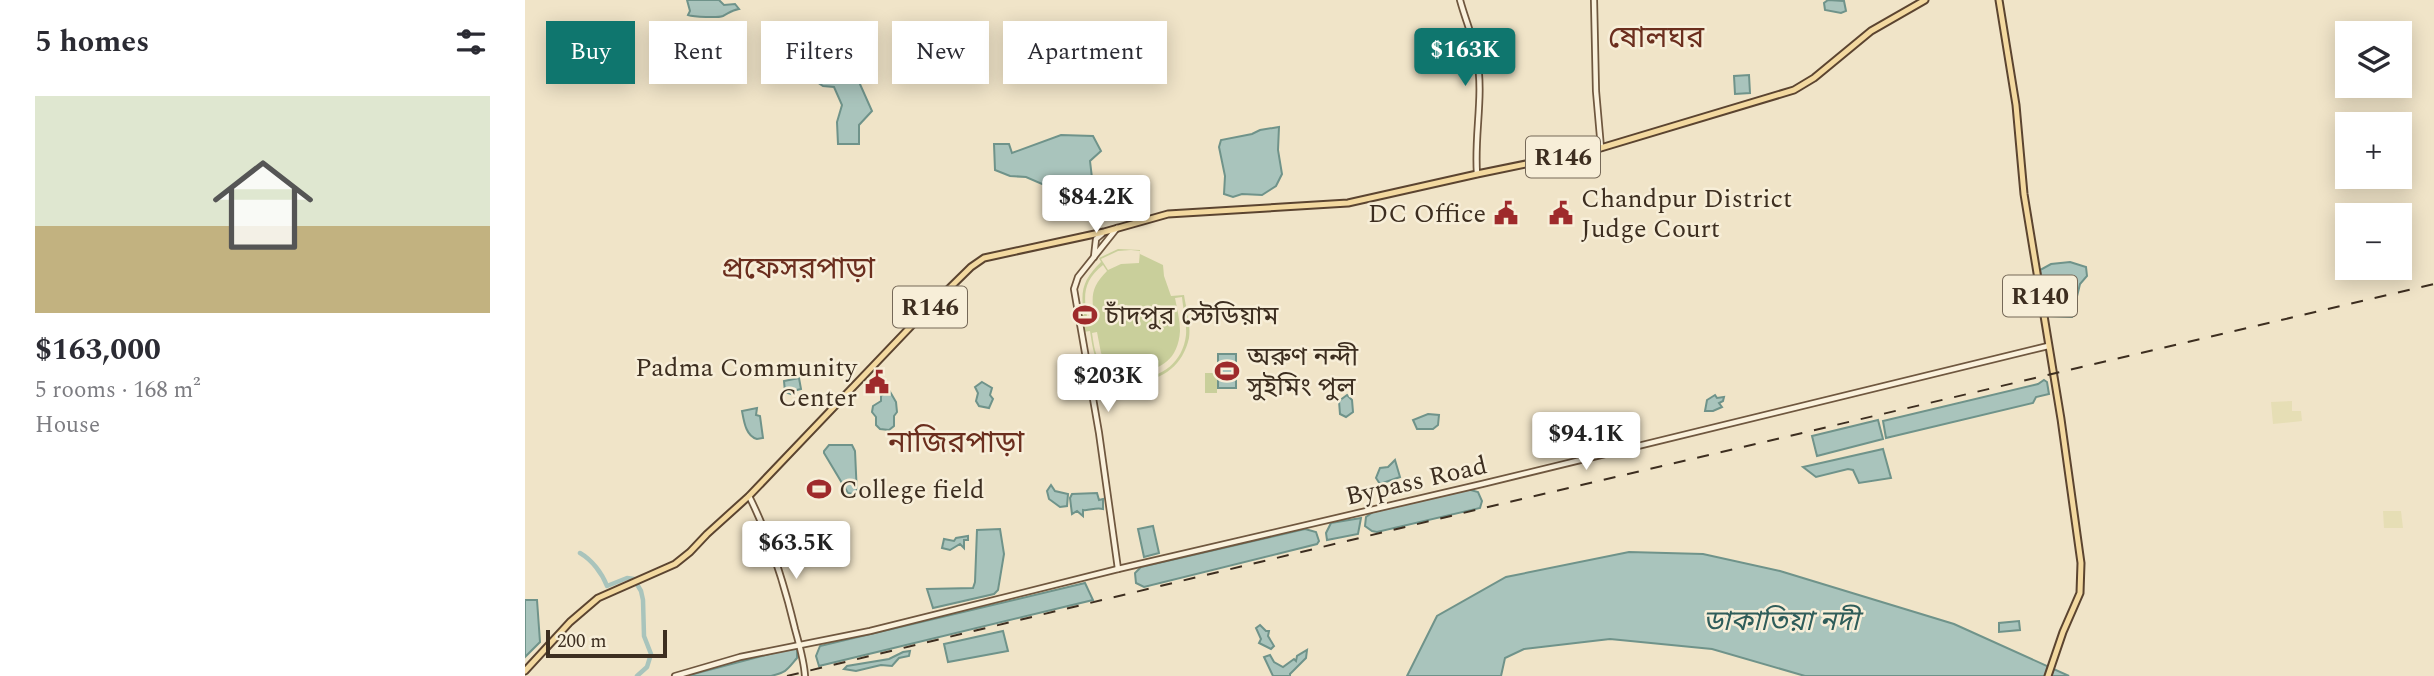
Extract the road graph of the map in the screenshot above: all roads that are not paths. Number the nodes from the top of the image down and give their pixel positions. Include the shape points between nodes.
1 (1460, 0) edge
2 (1594, 0) edge
3 (1925, 0) edge
4 (1999, 0) edge
5 (1601, 148) junction
6 (1477, 174) junction
7 (1117, 228) junction
8 (1104, 232) junction
9 (1094, 258) junction
10 (2048, 346) junction
11 (749, 496) junction
12 (1118, 569) junction
13 (799, 646) junction
14 (525, 671) edge
15 (674, 676) edge
16 (805, 676) edge
17 (2048, 676) edge

1 - 6 street via 1478,63
2 - 5 street
3 - 5 main road, R146 via 1871,31 1794,90
4 - 10 main road, R140
5 - 6 main road, R146
6 - 7 main road, R146 via 1347,204 1168,214
7 - 8 main road, R146
7 - 9 street
8 - 9 street via 1096,239
8 - 11 main road, R146 via 1000,253 971,267
9 - 12 street via 1076,283 1074,295
10 - 12 street, Bypass Road
10 - 17 main road, R140 via 2081,563 2080,593
11 - 13 street via 776,560
11 - 14 main road via 675,564 587,606
12 - 13 street, Bypass Road
13 - 15 street, Bypass Road
13 - 16 street

